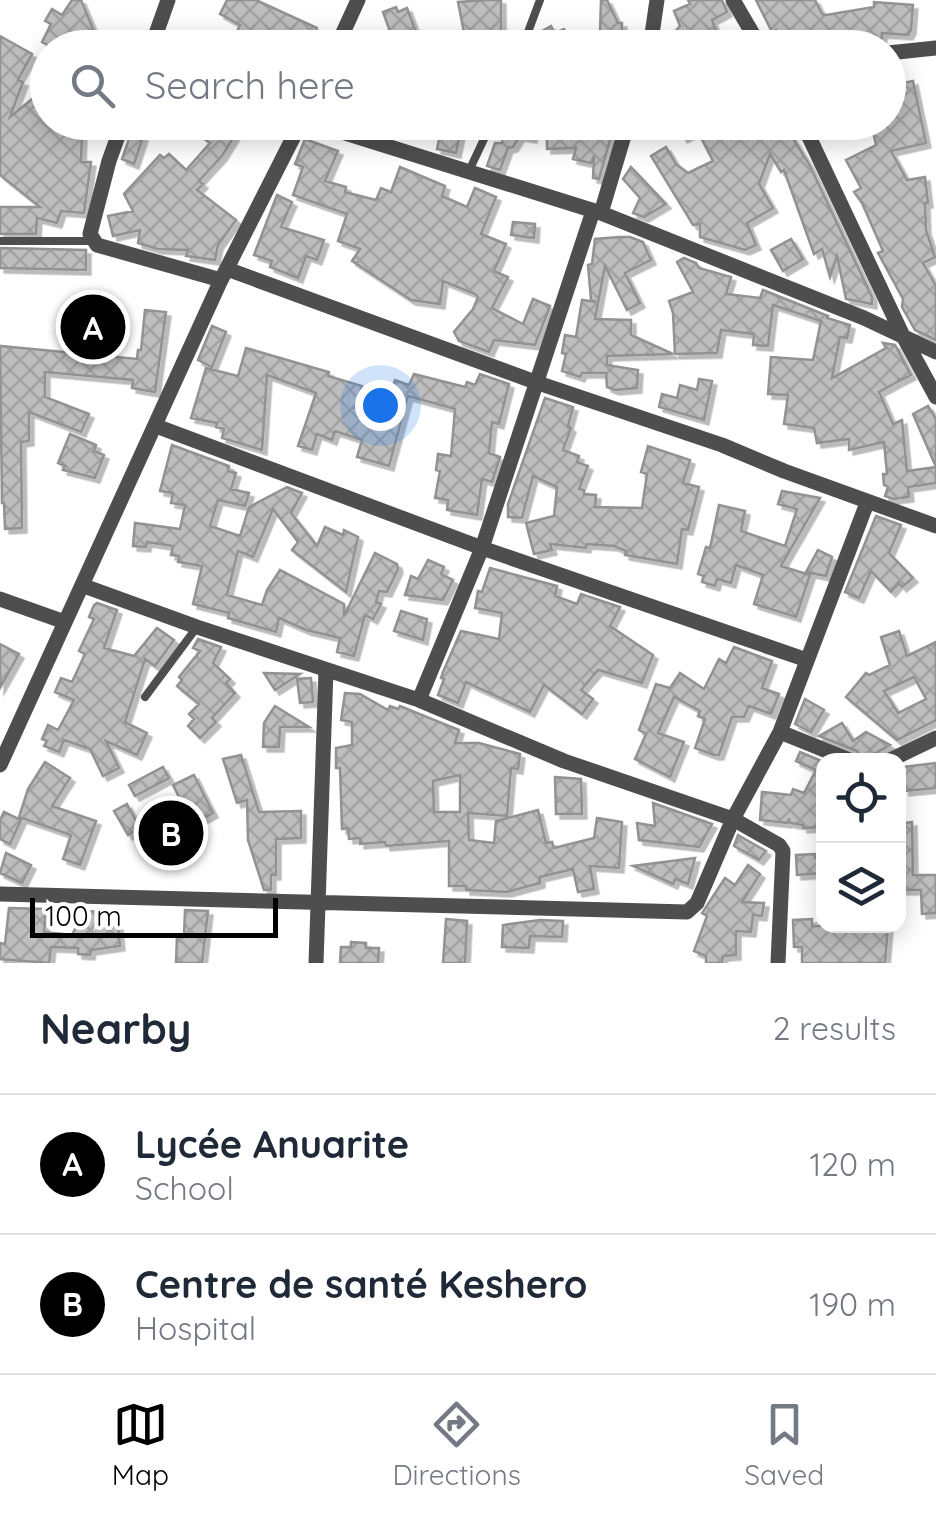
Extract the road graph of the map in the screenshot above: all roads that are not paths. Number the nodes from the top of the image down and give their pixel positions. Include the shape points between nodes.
1 (168, 0) edge
2 (358, 0) edge
3 (540, 0) edge
4 (657, 0) edge
5 (733, 0) edge
6 (157, 30) edge
7 (344, 30) edge
8 (529, 30) edge
9 (653, 30) edge
10 (751, 30) edge
11 (936, 48) edge
12 (906, 51) edge
13 (117, 140) edge
14 (292, 140) edge
15 (366, 140) edge
16 (484, 140) edge
17 (622, 140) edge
18 (810, 140) edge
19 (468, 173) junction
20 (597, 212) junction
21 (0, 240) edge
22 (92, 241) junction
23 (224, 274) junction
24 (903, 336) junction
25 (936, 352) edge
26 (538, 383) junction
27 (936, 397) edge
28 (156, 426) junction
29 (868, 502) junction
30 (936, 526) edge
31 (482, 548) junction
32 (84, 586) junction
33 (0, 599) edge
34 (65, 622) junction
35 (197, 627) junction
36 (808, 660) junction
37 (326, 670) junction
38 (144, 697) dead end
39 (419, 700) junction
40 (780, 732) junction
41 (936, 738) edge
42 (834, 753) edge
43 (903, 753) edge
44 (0, 765) edge
45 (733, 819) junction
46 (0, 894) edge
47 (316, 903) junction
48 (316, 963) edge
49 (778, 963) edge

1 - 6 street
2 - 7 street
3 - 8 lane
4 - 9 street
5 - 10 street
11 - 12 street
13 - 22 street
14 - 23 street
15 - 19 street
16 - 19 lane
17 - 20 street
18 - 24 street
19 - 20 street
20 - 24 street
20 - 26 street
21 - 22 lane
22 - 23 street
23 - 26 street
23 - 28 street
24 - 25 street
24 - 27 street
26 - 29 street
26 - 31 street
28 - 31 street
28 - 32 street
29 - 30 street
29 - 36 street
31 - 36 street
31 - 39 street
32 - 34 street
32 - 35 street
33 - 34 street
34 - 44 street
35 - 37 street
35 - 38 lane
36 - 40 street
37 - 39 street
37 - 47 street
39 - 45 street via 564,761
40 - 42 street
40 - 45 street
41 - 43 street
45 - 47 street via 687,912
45 - 49 street via 783,850
46 - 47 street
47 - 48 street

